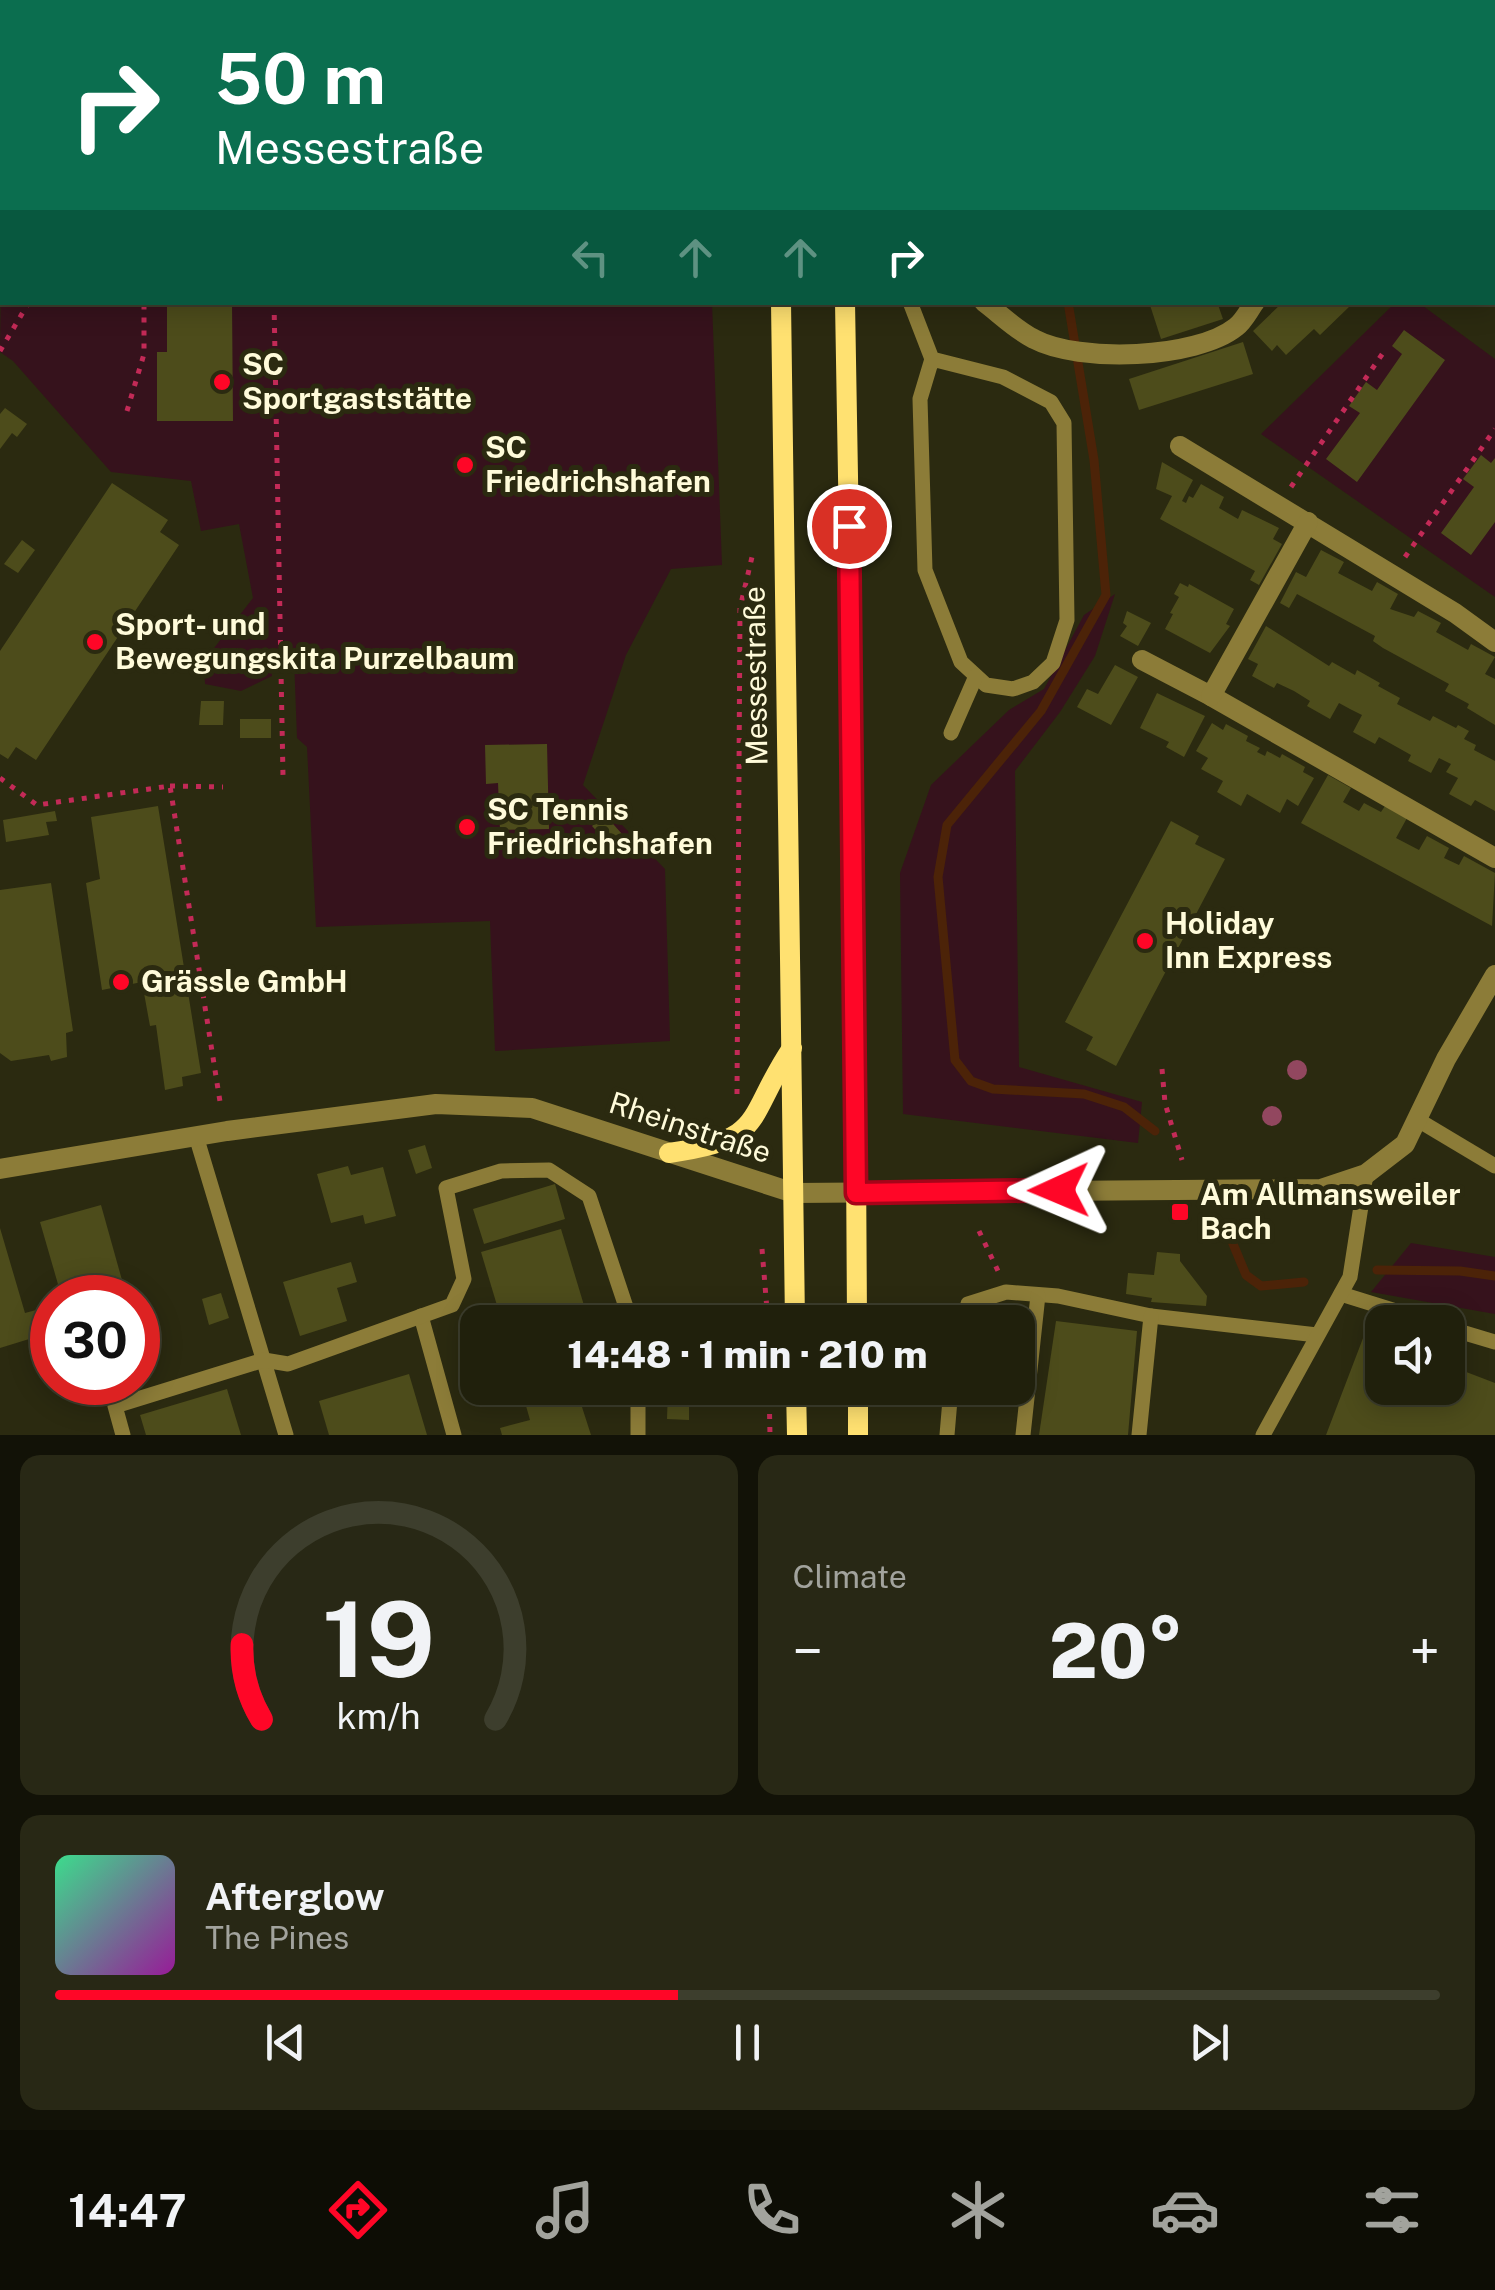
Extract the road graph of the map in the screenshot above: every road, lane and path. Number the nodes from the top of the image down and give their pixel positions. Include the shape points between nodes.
1 (27, 305) edge
2 (144, 305) edge
3 (274, 305) edge
4 (781, 305) edge
5 (845, 305) edge
6 (911, 305) edge
7 (988, 305) edge
8 (1253, 305) edge
9 (0, 350) edge
10 (1384, 353) dead end
11 (932, 360) junction
12 (127, 410) dead end
13 (1495, 429) edge
14 (1180, 446) dead end
15 (1278, 505) junction
16 (1308, 522) junction
17 (752, 557) dead end
18 (1392, 574) junction
19 (1495, 642) edge
20 (1142, 660) dead end
21 (976, 676) junction
22 (1211, 696) junction
23 (951, 733) dead end
24 (283, 776) dead end
25 (0, 778) edge
26 (170, 786) junction
27 (223, 787) dead end
28 (1495, 858) edge
29 (1495, 976) edge
30 (792, 1048) junction
31 (1162, 1069) dead end
32 (737, 1107) dead end
33 (222, 1108) dead end
34 (1418, 1120) junction
35 (196, 1136) junction
36 (669, 1152) junction
37 (1182, 1160) dead end
38 (1495, 1166) edge
39 (0, 1169) edge
40 (1366, 1174) junction
41 (794, 1193) junction
42 (856, 1193) junction
43 (978, 1231) dead end
44 (762, 1250) dead end
45 (996, 1265) dead end
46 (1038, 1294) junction
47 (1341, 1294) junction
48 (625, 1305) edge
49 (767, 1305) edge
50 (795, 1305) edge
51 (856, 1305) edge
52 (968, 1305) edge
53 (1376, 1305) edge
54 (421, 1316) junction
55 (1151, 1316) junction
56 (1465, 1333) edge
57 (1317, 1334) junction
58 (1495, 1342) edge
59 (264, 1360) junction
60 (638, 1405) edge
61 (769, 1405) edge
62 (796, 1405) edge
63 (858, 1405) edge
64 (950, 1405) edge
65 (123, 1435) edge
66 (286, 1435) edge
67 (454, 1435) edge
68 (638, 1435) edge
69 (770, 1435) edge
70 (796, 1435) edge
71 (858, 1435) edge
72 (947, 1435) edge
73 (1022, 1435) edge
74 (1139, 1435) edge
75 (1263, 1435) edge

1 - 9 path
2 - 12 path via 144,354
3 - 24 path
4 - 30 street, Messestraße
5 - 42 street
6 - 11 lane
7 - 8 street via 1034,340 1078,352 1168,352 1218,337
10 - 15 path
11 - 21 lane via 920,400 926,570 961,662
11 - 21 lane via 1003,377 1051,402 1064,423 1066,620 1053,663 1033,682 1013,689 986,685
13 - 18 path
14 - 15 street
15 - 16 street
16 - 18 street
16 - 22 street
17 - 32 path via 740,608
18 - 19 street
20 - 22 street
21 - 23 lane
22 - 28 street
25 - 26 path via 37,805
26 - 27 path
26 - 33 path
29 - 34 street
30 - 36 street via 741,1134
30 - 41 street, Messestraße
31 - 37 path
34 - 38 lane
34 - 40 street via 1405,1144
35 - 36 street, Rheinstraße via 436,1104 532,1108
35 - 39 street, Rheinstraße
35 - 59 lane
36 - 41 street, Rheinstraße
40 - 42 street, Rheinstraße via 1321,1189
40 - 47 lane via 1350,1277
41 - 42 street, Rheinstraße
41 - 50 street, Messestraße
42 - 51 street
43 - 45 path
44 - 49 path
46 - 52 lane via 1006,1292
46 - 55 lane
46 - 73 lane
47 - 53 lane
47 - 57 lane
48 - 54 lane via 589,1196 549,1170 501,1170 446,1188 464,1279 452,1305
54 - 59 lane via 288,1364
54 - 67 lane
55 - 57 lane
55 - 74 lane
56 - 58 lane
57 - 75 lane
59 - 65 lane via 115,1406
59 - 66 lane
60 - 68 lane
61 - 69 path
62 - 70 street
63 - 71 street
64 - 72 lane

